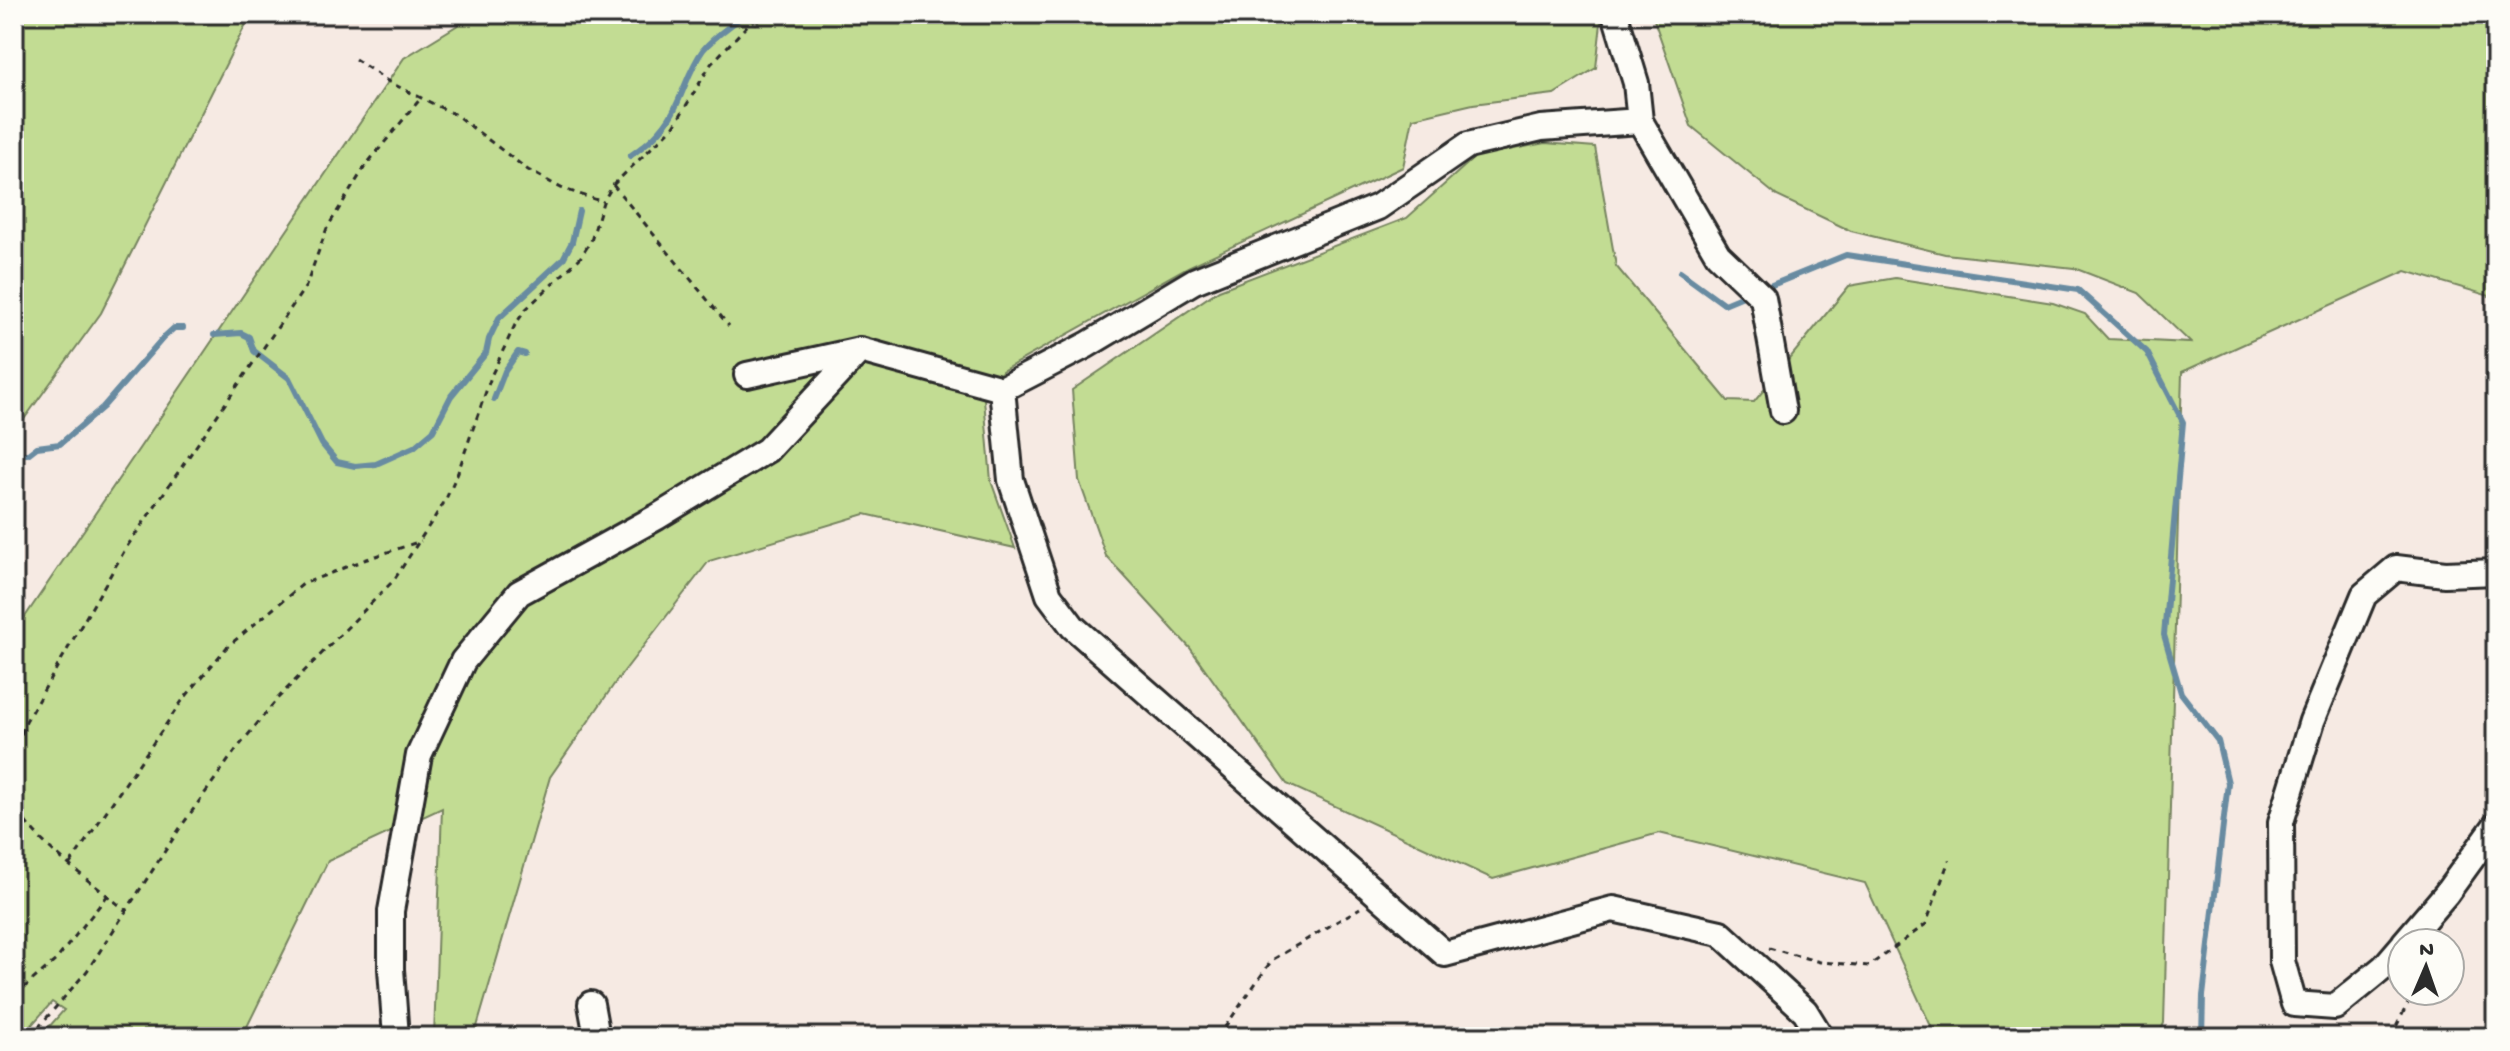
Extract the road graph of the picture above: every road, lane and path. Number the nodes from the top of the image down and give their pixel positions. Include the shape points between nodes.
1 (758, 14) edge
2 (1615, 14) edge
3 (355, 59) dead end
4 (421, 98) junction
5 (1640, 121) junction
6 (613, 185) junction
7 (603, 202) junction
8 (729, 326) dead end
9 (860, 350) junction
10 (747, 375) dead end
11 (1002, 389) junction
12 (1783, 411) dead end
13 (421, 541) junction
14 (2496, 572) edge
15 (14, 757) edge
16 (14, 800) edge
17 (2496, 825) edge
18 (1949, 860) dead end
19 (70, 864) junction
20 (108, 895) junction
21 (1379, 896) junction
22 (126, 911) junction
23 (2418, 927) edge
24 (1763, 946) dead end
25 (2386, 965) edge
26 (14, 996) edge
27 (591, 1004) dead end
28 (2406, 1007) edge
29 (30, 1037) edge
30 (396, 1037) edge
31 (597, 1037) edge
32 (1218, 1037) edge
33 (1821, 1037) edge
34 (2391, 1037) edge

1 - 6 path via 711,64 674,126
2 - 5 lane via 1636,83
3 - 4 path
4 - 7 path via 467,123 528,170
4 - 15 path via 366,165 327,228 306,286 126,548 22,728
5 - 11 lane via 1541,128 1468,145 1378,207 1194,281
5 - 12 lane via 1718,255 1763,298
6 - 7 path
6 - 8 path
7 - 13 path via 580,258 515,325 458,472
9 - 10 lane
9 - 11 lane
9 - 30 lane via 767,450 519,593 463,661 419,755 399,864 391,911
11 - 21 lane via 1011,480 1049,595 1073,627
13 - 19 path via 303,584 227,647 182,701
13 - 22 path via 394,580 278,698 235,751
14 - 25 lane via 2445,574 2396,568 2364,595 2312,721 2281,822 2282,961 2294,1004 2335,1007
16 - 19 path via 24,823
17 - 23 lane
18 - 24 path via 1926,924 1869,966 1820,962
19 - 20 path
20 - 22 path
20 - 26 path via 56,960
21 - 32 path via 1272,960
21 - 33 lane via 1445,954 1613,909 1720,933 1805,1011
22 - 29 path via 87,971
27 - 31 lane
28 - 34 path

